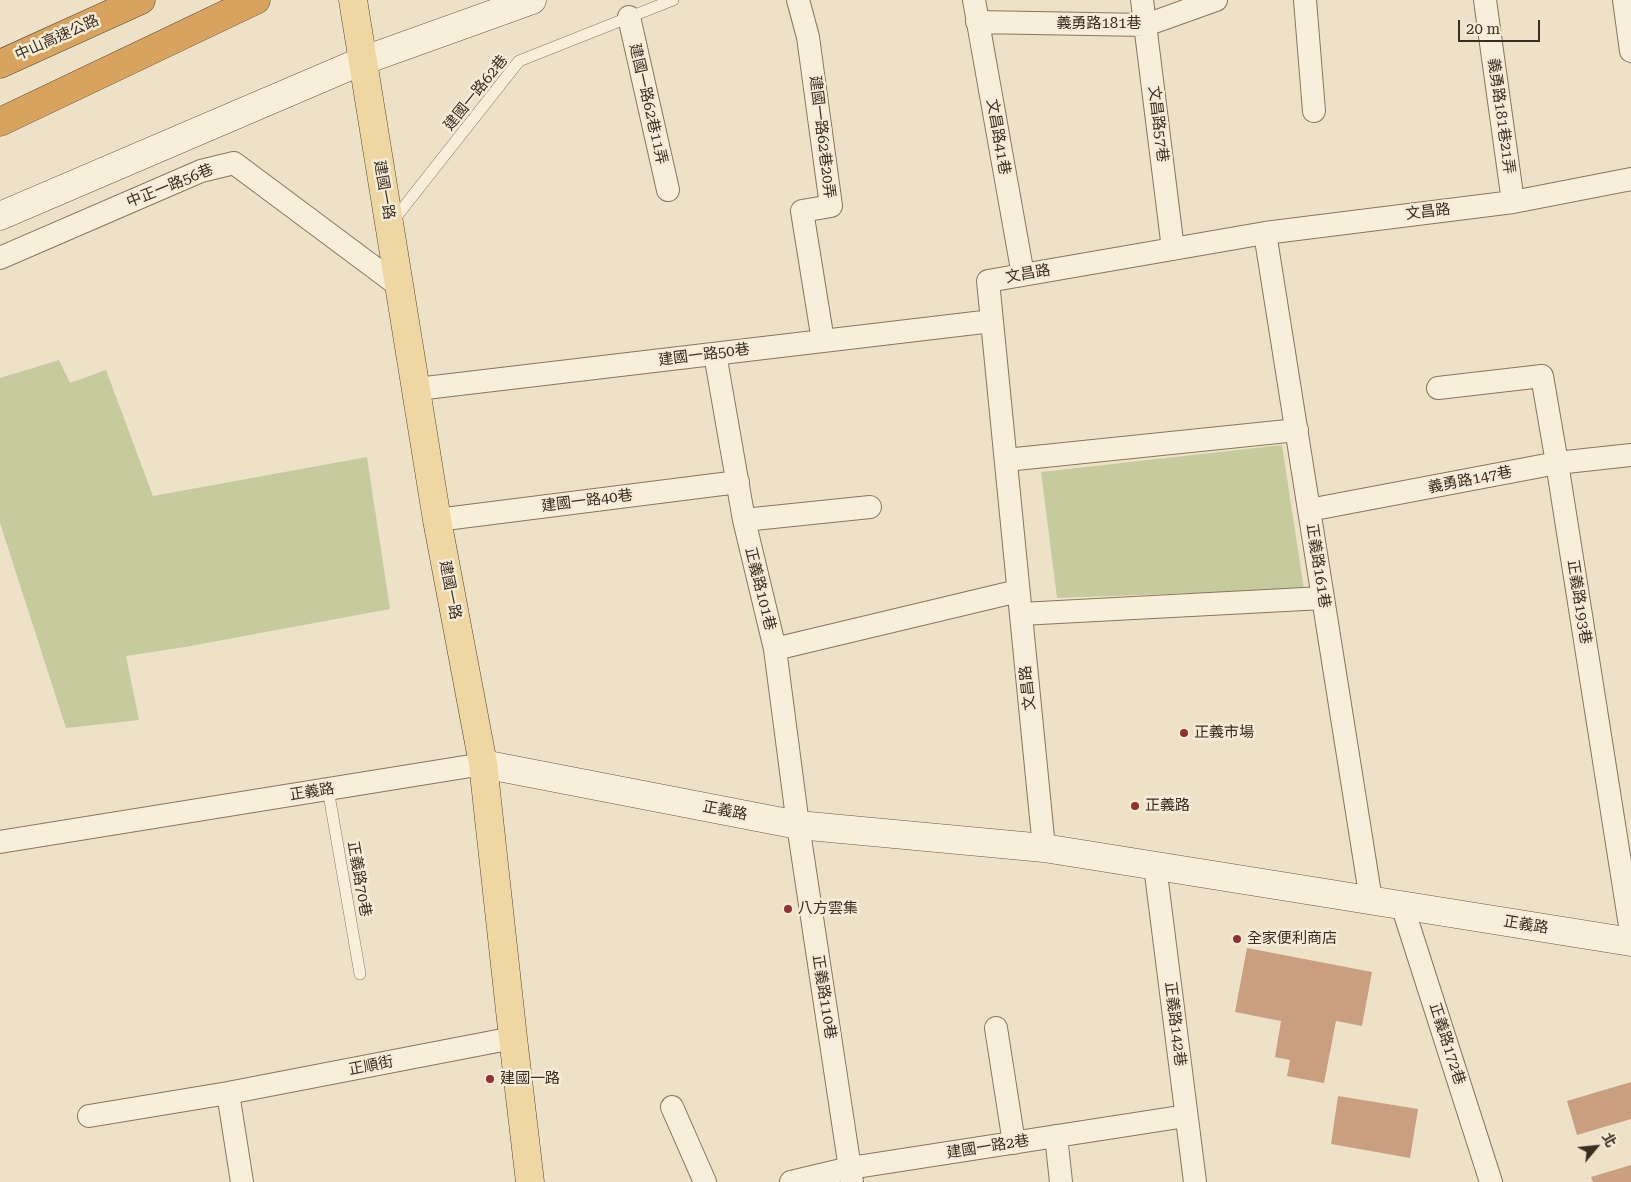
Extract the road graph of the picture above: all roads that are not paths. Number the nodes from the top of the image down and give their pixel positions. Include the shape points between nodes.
1 (141, 0) edge
2 (256, 0) edge
3 (353, 0) edge
4 (532, 0) edge
5 (673, 0) edge
6 (798, 0) edge
7 (974, 0) edge
8 (1142, 0) edge
9 (1216, 0) edge
10 (1305, 0) edge
11 (1485, 0) edge
12 (1624, 0) edge
13 (629, 17) junction
14 (978, 22) junction
15 (1146, 25) junction
16 (1631, 51) edge
17 (362, 61) junction
18 (0, 64) edge
19 (1314, 111) dead end
20 (0, 122) edge
21 (1631, 179) edge
22 (668, 190) dead end
23 (1513, 202) junction
24 (0, 216) edge
25 (390, 225) junction
26 (1265, 233) junction
27 (1173, 249) junction
28 (0, 258) edge
29 (1023, 275) junction
30 (400, 286) junction
31 (992, 321) junction
32 (823, 341) junction
33 (715, 354) junction
34 (1438, 388) dead end
35 (417, 389) junction
36 (1297, 430) junction
37 (1631, 455) edge
38 (1006, 460) junction
39 (1557, 463) junction
40 (738, 482) junction
41 (870, 507) dead end
42 (1309, 510) junction
43 (437, 520) junction
44 (744, 520) junction
45 (1018, 591) junction
46 (1323, 598) junction
47 (1021, 614) junction
48 (775, 649) junction
49 (483, 764) junction
50 (328, 789) junction
51 (798, 825) junction
52 (0, 842) edge
53 (1044, 848) junction
54 (1155, 866) junction
55 (1371, 900) junction
56 (1402, 906) junction
57 (1631, 932) edge
58 (1631, 942) edge
59 (360, 974) dead end
60 (996, 1028) dead end
61 (513, 1038) junction
62 (228, 1093) junction
63 (672, 1107) dead end
64 (89, 1116) dead end
65 (1186, 1116) junction
66 (1056, 1136) junction
67 (1014, 1143) junction
68 (851, 1175) edge
69 (242, 1182) edge
70 (530, 1182) edge
71 (704, 1182) edge
72 (791, 1182) edge
73 (1061, 1182) edge
74 (1195, 1182) edge
75 (1491, 1182) edge

1 - 18 highway, 中山高速公路
2 - 20 highway
3 - 17 main road, 建國一路
4 - 17 street
5 - 13 lane, 建國一路62巷
6 - 32 street, 建國一路62巷20弄 via 808,37 831,206 802,211
7 - 14 street, 文昌路41巷
8 - 15 street, 文昌路57巷
9 - 15 street, 義勇路181巷
10 - 19 street
11 - 23 street, 義勇路181巷21弄
12 - 16 street
13 - 22 street, 建國一路62巷11弄
13 - 25 lane, 建國一路62巷 via 519,61
14 - 15 street, 義勇路181巷
14 - 29 street, 文昌路41巷
15 - 27 street, 文昌路57巷
17 - 24 street
17 - 25 main road, 建國一路
21 - 23 street, 文昌路
23 - 26 street, 文昌路
25 - 30 main road, 建國一路
26 - 27 street, 文昌路
26 - 36 street, 正義路161巷
27 - 29 street, 文昌路
28 - 30 street, 中正一路56巷 via 201,171 234,163
29 - 31 street, 文昌路 via 988,281
30 - 35 main road, 建國一路
31 - 32 street, 建國一路50巷
31 - 38 street, 文昌路
32 - 33 street, 建國一路50巷
33 - 35 street, 建國一路50巷
33 - 40 street, 正義路101巷
34 - 39 street, 正義路193巷 via 1542,376
35 - 43 main road, 建國一路
36 - 38 street
36 - 42 street, 正義路161巷
37 - 39 street, 義勇路147巷
38 - 45 street, 文昌路
39 - 42 street, 義勇路147巷
39 - 57 street, 正義路193巷
40 - 43 street, 建國一路40巷
40 - 44 street, 正義路101巷
41 - 44 street
42 - 46 street, 正義路161巷
43 - 49 main road, 建國一路
44 - 48 street, 正義路101巷
45 - 47 street, 文昌路
45 - 48 street
46 - 47 street
46 - 55 street, 正義路161巷
47 - 53 street, 文昌路
48 - 51 street, 正義路101巷
49 - 50 street, 正義路
49 - 51 street, 正義路
49 - 61 main road, 建國一路
50 - 52 street, 正義路
50 - 59 lane, 正義路70巷
51 - 53 street, 正義路
51 - 68 street, 正義路110巷
53 - 54 street, 正義路
54 - 55 street, 正義路
54 - 65 street, 正義路142巷
55 - 56 street, 正義路
56 - 58 street, 正義路
56 - 75 street, 正義路172巷
60 - 67 street
61 - 62 street, 正順街
61 - 70 main road, 建國一路
62 - 64 street, 正順街
62 - 69 street
63 - 71 street
65 - 66 street, 建國一路2巷
65 - 74 street, 正義路142巷
66 - 67 street, 建國一路2巷
66 - 73 street
67 - 68 street, 建國一路2巷
68 - 72 street, 建國一路2巷

